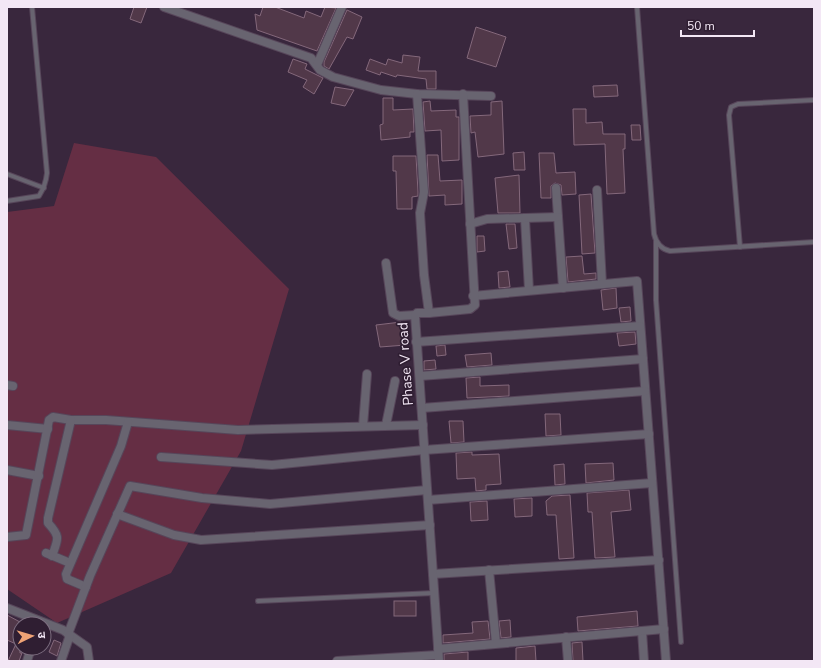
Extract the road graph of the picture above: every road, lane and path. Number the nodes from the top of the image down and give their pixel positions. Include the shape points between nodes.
1 (32, 7) edge
2 (164, 7) edge
3 (342, 7) edge
4 (637, 7) edge
5 (317, 66) junction
6 (417, 94) junction
7 (463, 94) junction
8 (491, 96) dead end
9 (814, 100) edge
10 (7, 174) edge
11 (44, 188) junction
12 (556, 188) dead end
13 (597, 190) dead end
14 (7, 200) edge
15 (558, 217) junction
16 (524, 218) junction
17 (470, 224) junction
18 (656, 240) junction
19 (814, 242) edge
20 (740, 247) junction
21 (386, 263) dead end
22 (602, 284) junction
23 (563, 288) junction
24 (529, 290) junction
25 (473, 296) junction
26 (430, 314) junction
27 (414, 315) junction
28 (640, 326) junction
29 (416, 342) junction
30 (642, 359) junction
31 (367, 374) dead end
32 (420, 376) junction
33 (395, 381) dead end
34 (645, 391) junction
35 (422, 408) junction
36 (71, 420) junction
37 (128, 422) junction
38 (7, 425) edge
39 (386, 425) junction
40 (423, 425) junction
41 (363, 426) junction
42 (48, 429) junction
43 (649, 434) junction
44 (424, 450) junction
45 (161, 457) dead end
46 (7, 470) edge
47 (39, 476) junction
48 (652, 483) junction
49 (427, 490) junction
50 (428, 500) junction
51 (117, 514) junction
52 (430, 525) junction
53 (7, 537) edge
54 (658, 560) junction
55 (70, 562) junction
56 (489, 570) junction
57 (433, 574) junction
58 (86, 587) junction
59 (434, 593) junction
60 (258, 601) dead end
61 (7, 608) edge
62 (25, 616) edge
63 (52, 628) edge
64 (664, 629) junction
65 (642, 631) junction
66 (69, 635) junction
67 (566, 637) junction
68 (681, 642) dead end
69 (496, 643) junction
70 (439, 655) edge
71 (61, 661) edge
72 (89, 661) edge
73 (337, 661) edge
74 (568, 661) edge
75 (644, 661) edge
76 (666, 661) edge

1 - 11 lane via 47,173
2 - 5 street via 311,58
3 - 5 street
4 - 18 lane
5 - 6 street via 333,77 381,90
6 - 7 street
6 - 26 street via 424,192 420,212 424,275
7 - 8 street
7 - 17 street
9 - 20 lane via 738,104 731,107 729,116
10 - 11 lane
11 - 14 lane via 39,196
12 - 15 street
13 - 22 street
15 - 16 street
15 - 23 street
16 - 17 street via 487,219
16 - 24 street
17 - 25 street
18 - 20 lane via 664,250 670,251
18 - 68 lane via 656,300
19 - 20 lane
21 - 27 street via 393,313 399,316
22 - 23 street
22 - 28 street via 637,281
23 - 24 street
24 - 25 street
25 - 26 street, Phase V road via 475,305 470,309
26 - 27 street, Phase V road
27 - 29 street, Phase V road
28 - 29 street
28 - 30 street
29 - 32 street, Phase V road
30 - 32 street
30 - 34 street
31 - 41 street
32 - 35 street, Phase V road
33 - 39 street
34 - 35 street
34 - 43 street
35 - 40 street, Phase V road
36 - 37 street
36 - 42 street via 53,417 49,420
36 - 55 street via 48,518 48,523 58,537 49,554
37 - 41 street via 238,430
37 - 55 street via 121,446
38 - 42 street
39 - 40 street
39 - 41 street
40 - 44 street, Phase V road
42 - 47 street
43 - 44 street
43 - 48 street
44 - 45 street via 272,465
44 - 49 street, Phase V road
46 - 47 street
47 - 53 street via 26,535
48 - 50 street
48 - 54 street
49 - 50 street, Phase V road
49 - 51 street via 270,504 202,498 132,486 128,488
50 - 52 street, Phase V road
51 - 52 street via 174,534 201,540
51 - 58 street
52 - 57 street, Phase V road
54 - 56 street
54 - 64 street
55 - 58 street via 67,579
56 - 57 street
56 - 69 street
57 - 59 street, Phase V road
58 - 66 street
59 - 60 lane
59 - 70 street, Phase V road
61 - 62 street
63 - 66 street
64 - 65 street
64 - 76 street
65 - 67 street
65 - 75 street
66 - 71 street
66 - 72 street via 87,647
67 - 69 street
67 - 74 street
69 - 70 street
70 - 73 street

